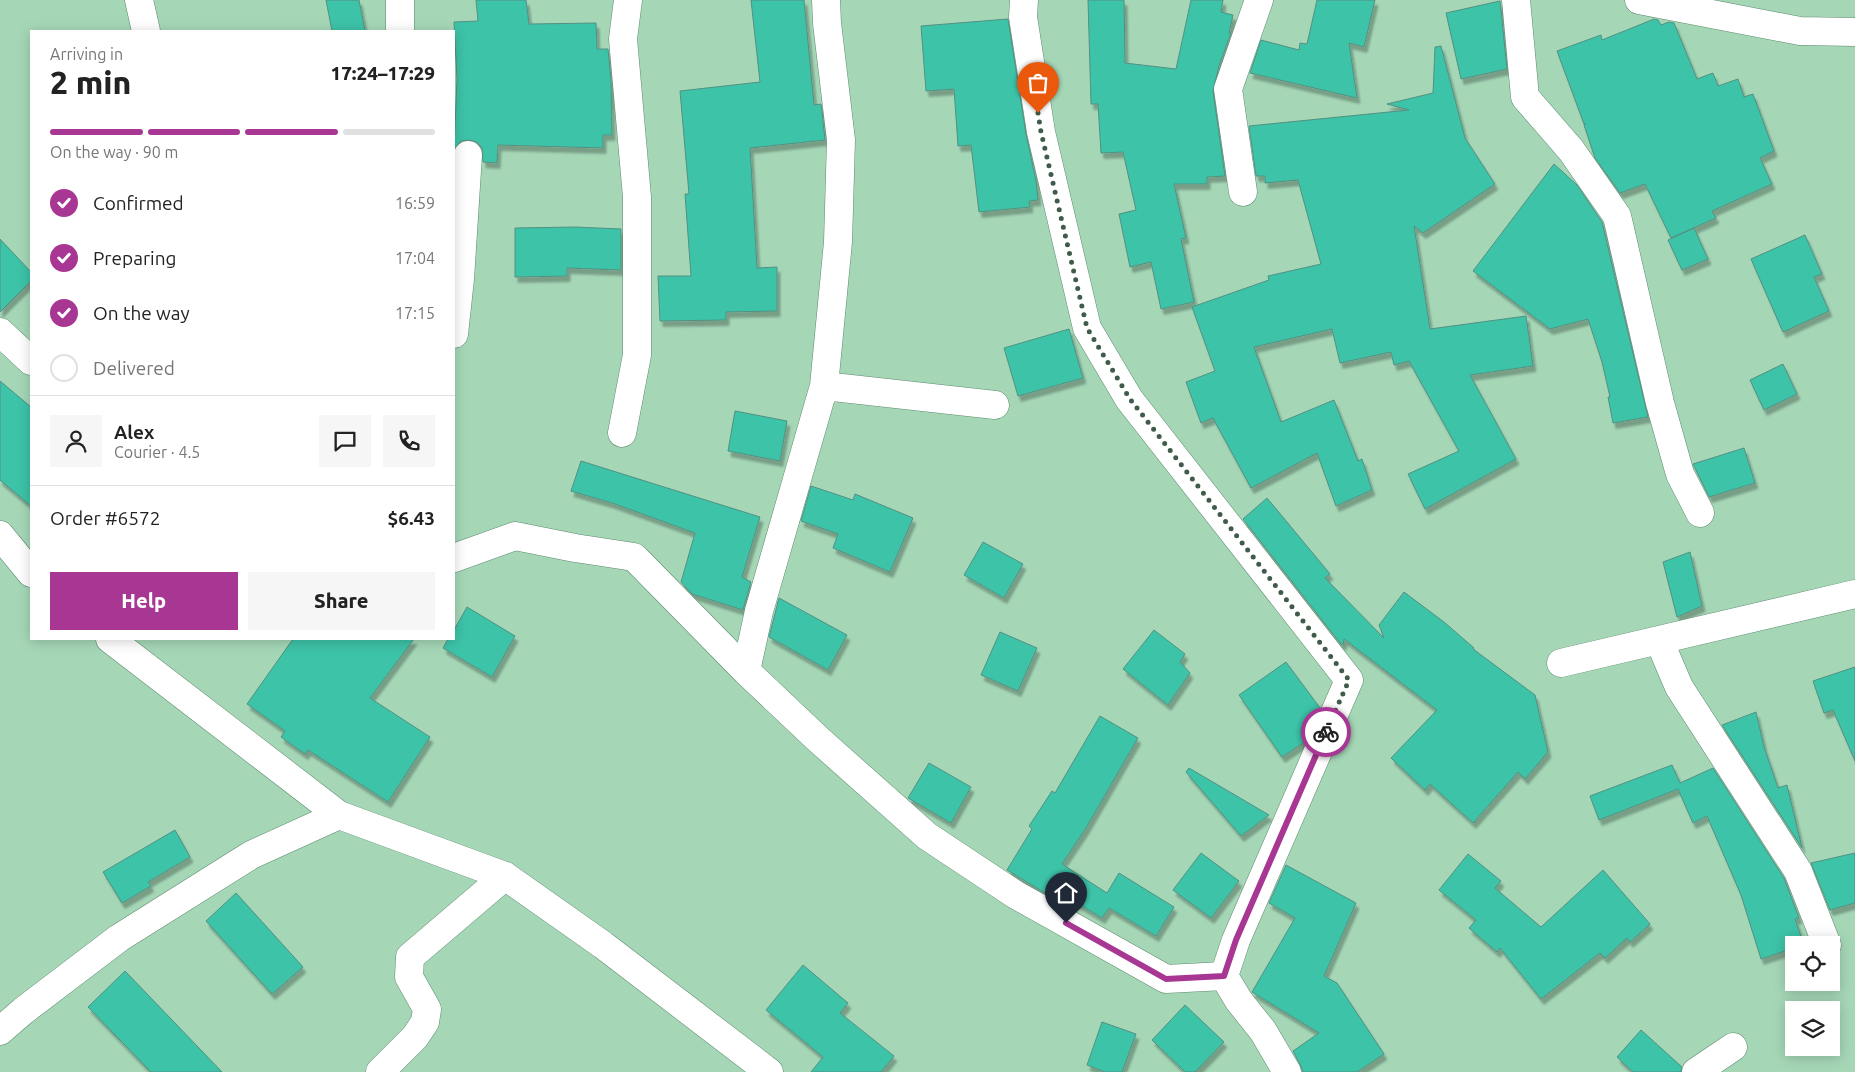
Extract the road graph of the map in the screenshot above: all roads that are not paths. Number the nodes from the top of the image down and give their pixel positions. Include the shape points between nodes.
1 (139, 0) edge
2 (400, 0) edge
3 (628, 0) edge
4 (826, 0) edge
5 (1024, 0) edge
6 (1259, 0) edge
7 (1516, 0) edge
8 (1638, 0) edge
9 (146, 30) edge
10 (400, 30) edge
11 (1855, 32) edge
12 (468, 155) dead end
13 (1243, 192) dead end
14 (455, 325) edge
15 (0, 332) edge
16 (30, 360) edge
17 (824, 386) junction
18 (995, 405) dead end
19 (622, 433) dead end
20 (1700, 513) dead end
21 (0, 535) edge
22 (455, 558) edge
23 (30, 572) edge
24 (1855, 594) edge
25 (111, 640) edge
26 (1659, 640) junction
27 (1561, 663) dead end
28 (746, 670) junction
29 (339, 815) junction
30 (505, 876) junction
31 (1823, 936) edge
32 (1224, 976) junction
33 (0, 1031) edge
34 (1733, 1047) dead end
35 (380, 1072) edge
36 (769, 1072) edge
37 (1288, 1072) edge
38 (1696, 1072) edge

1 - 9 street
2 - 10 street
3 - 19 street via 623,39 637,197 637,354
4 - 17 street via 841,140 838,242
5 - 32 street via 1023,17 1041,132 1087,328 1130,399 1349,680 1236,940
6 - 13 street via 1228,89
7 - 20 street via 1525,97 1571,150 1617,216 1660,403 1680,474
8 - 11 street via 1800,31
12 - 14 street
15 - 16 street
17 - 18 street
17 - 28 street via 759,611
21 - 23 street
22 - 28 street via 515,536 634,557
24 - 26 street
25 - 29 street
26 - 27 street
26 - 31 street via 1678,687 1798,872
28 - 32 street via 927,836 1016,895 1166,979
29 - 30 street
29 - 33 street via 251,855 119,938
30 - 35 street via 410,958 409,977 427,1009 425,1022
30 - 36 street via 604,945
32 - 37 street
34 - 38 street

